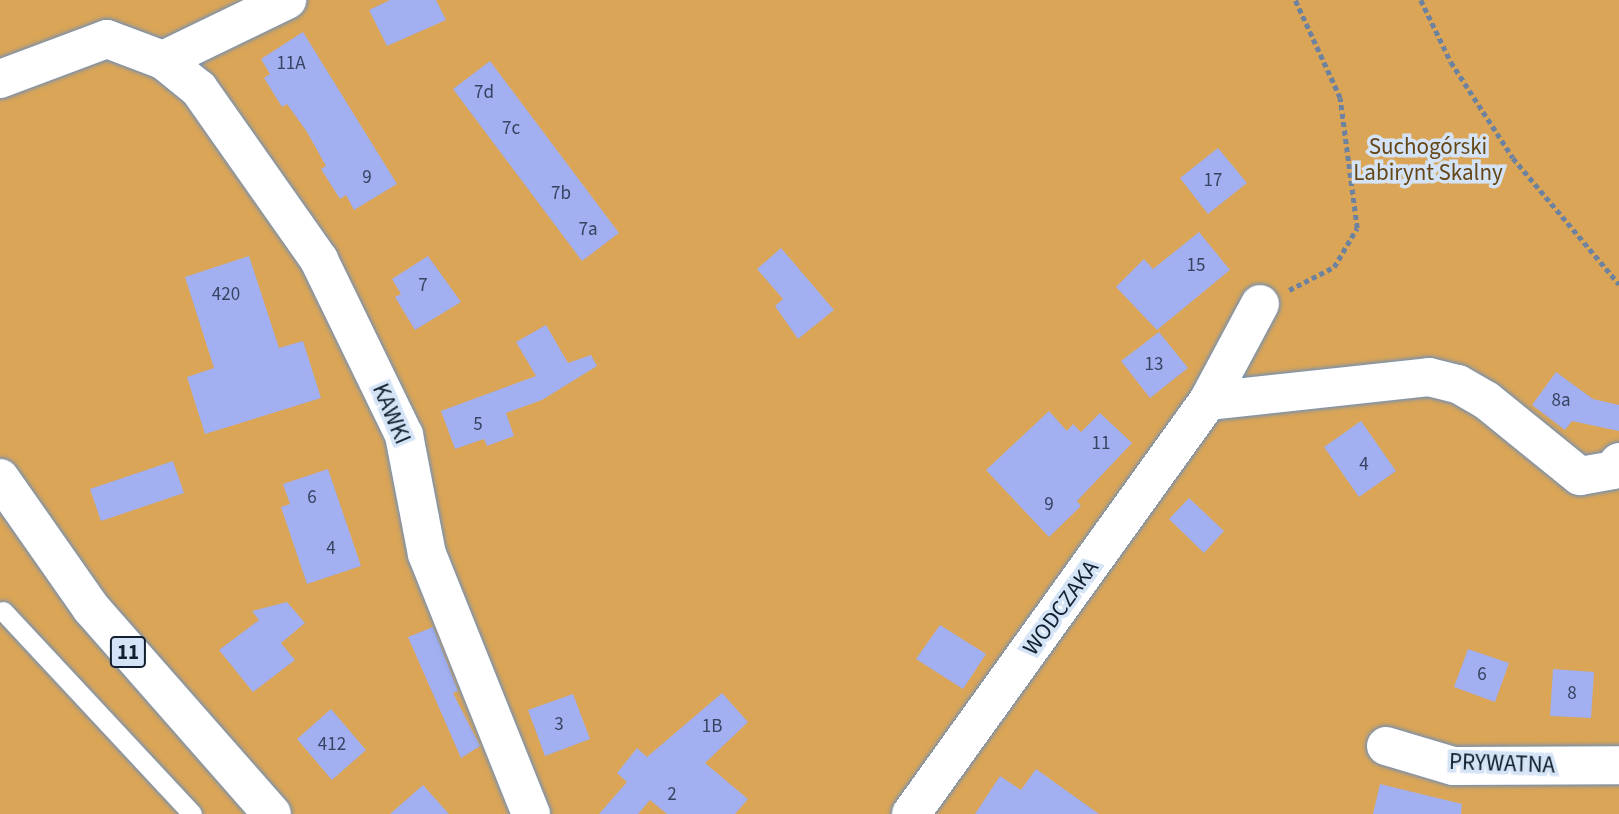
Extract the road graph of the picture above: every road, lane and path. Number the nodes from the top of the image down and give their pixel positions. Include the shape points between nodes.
1 (287, 0) edge
2 (1295, 0) edge
3 (1422, 0) edge
4 (163, 60) junction
5 (0, 79) edge
6 (1619, 284) edge
7 (1260, 304) joint
8 (1208, 401) junction
9 (1619, 462) edge
10 (0, 478) edge
11 (3, 611) dead end
12 (1387, 746) dead end
13 (1619, 765) edge
14 (192, 814) edge
15 (272, 814) edge
16 (531, 814) edge
17 (911, 814) edge

1 - 4 main road
2 - 7 path via 1340,98 1357,228 1334,267
3 - 6 path via 1451,62 1513,158
4 - 5 main road, KAWKI via 107,39
4 - 16 main road, KAWKI via 199,89 326,273 404,435 427,554
7 - 8 main road, WODCZAKA
8 - 9 main road via 1429,377 1458,384 1486,400 1580,476 1613,470
8 - 17 main road, WODCZAKA
10 - 15 main road, 11 via 91,608
11 - 14 lane
12 - 13 main road, PRYWATNA via 1453,766

